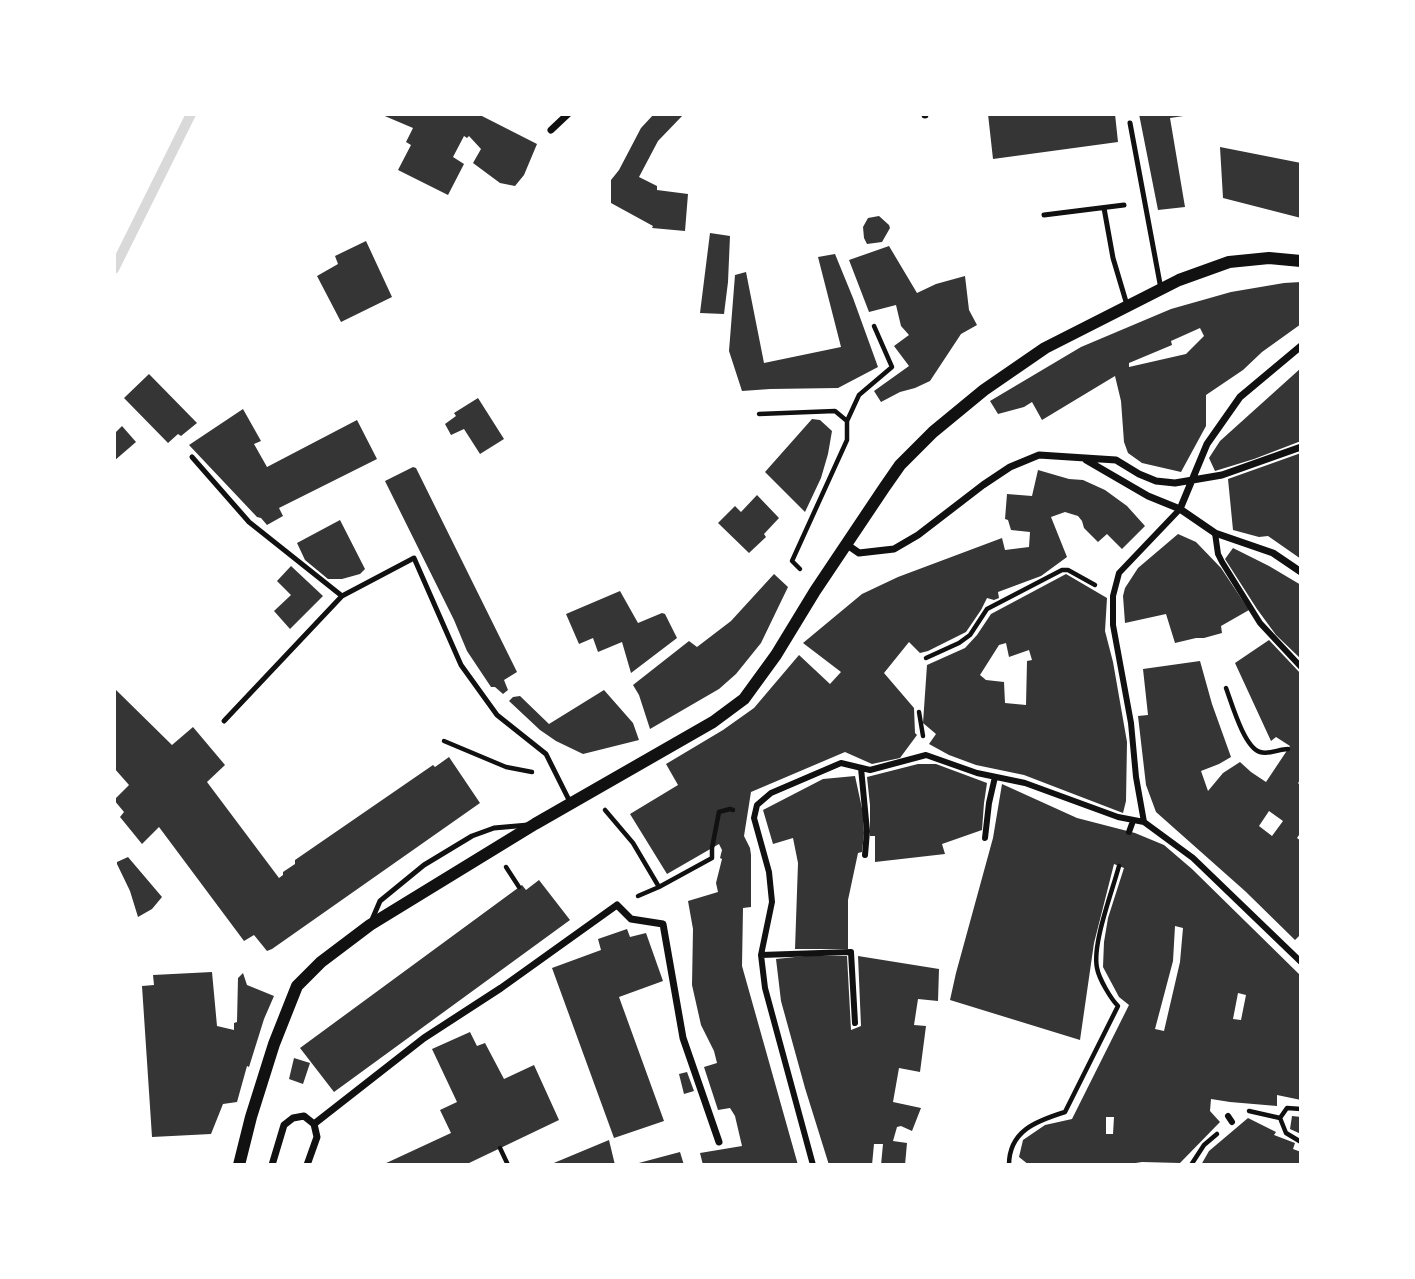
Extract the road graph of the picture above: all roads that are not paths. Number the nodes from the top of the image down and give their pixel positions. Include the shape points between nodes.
1 (568, 114) edge
2 (1130, 123) dead end
3 (551, 130) dead end
4 (1124, 205) dead end
5 (1104, 208) junction
6 (1044, 215) dead end
7 (1301, 261) edge
8 (1161, 289) junction
9 (1127, 305) junction
10 (1301, 346) edge
11 (1301, 447) edge
12 (192, 457) dead end
13 (1082, 458) junction
14 (1191, 480) junction
15 (1180, 509) junction
16 (1215, 533) junction
17 (846, 544) junction
18 (1301, 572) edge
19 (342, 596) junction
20 (1301, 667) edge
21 (224, 721) dead end
22 (861, 768) junction
23 (995, 777) junction
24 (571, 804) junction
25 (1133, 821) junction
26 (1144, 822) junction
27 (535, 824) junction
28 (1129, 832) dead end
29 (985, 838) dead end
30 (865, 855) dead end
31 (370, 925) junction
32 (761, 955) junction
33 (1301, 962) edge
34 (855, 1023) dead end
35 (314, 1124) junction
36 (719, 1142) dead end
37 (239, 1165) edge
38 (272, 1165) edge
39 (307, 1165) edge
40 (813, 1165) edge

1 - 3 street
2 - 8 lane
4 - 5 lane
5 - 6 lane
5 - 9 lane
7 - 8 street via 1229,262
8 - 9 street
9 - 17 street via 1045,348 933,432 900,466
10 - 14 street via 1240,397 1207,444
11 - 14 street via 1222,475
12 - 19 lane via 248,522
13 - 14 street via 1116,460 1156,481
13 - 15 street
13 - 17 street via 1039,455 1010,467 894,549 859,553
14 - 15 street
15 - 16 street
15 - 26 street via 1119,573 1112,596
16 - 18 street via 1273,553
16 - 20 street via 1222,562 1260,623
17 - 24 street via 744,699 713,722
19 - 21 lane
19 - 24 lane via 414,558 461,665 498,715 546,754
22 - 23 street via 870,770 926,755
22 - 30 street
22 - 32 street via 841,763 771,793 757,805 754,817 772,902
23 - 25 street
23 - 29 street
24 - 27 street
25 - 26 street
25 - 28 street
26 - 33 street via 1192,858
27 - 31 street
27 - 31 lane via 494,828 472,836 424,865 380,901
31 - 37 street via 297,986 274,1044
32 - 34 street via 851,952
32 - 40 street via 765,988
35 - 36 street via 424,1038 617,905 631,919 663,924 683,1038
35 - 38 street via 304,1116 284,1125
35 - 39 street via 317,1137

